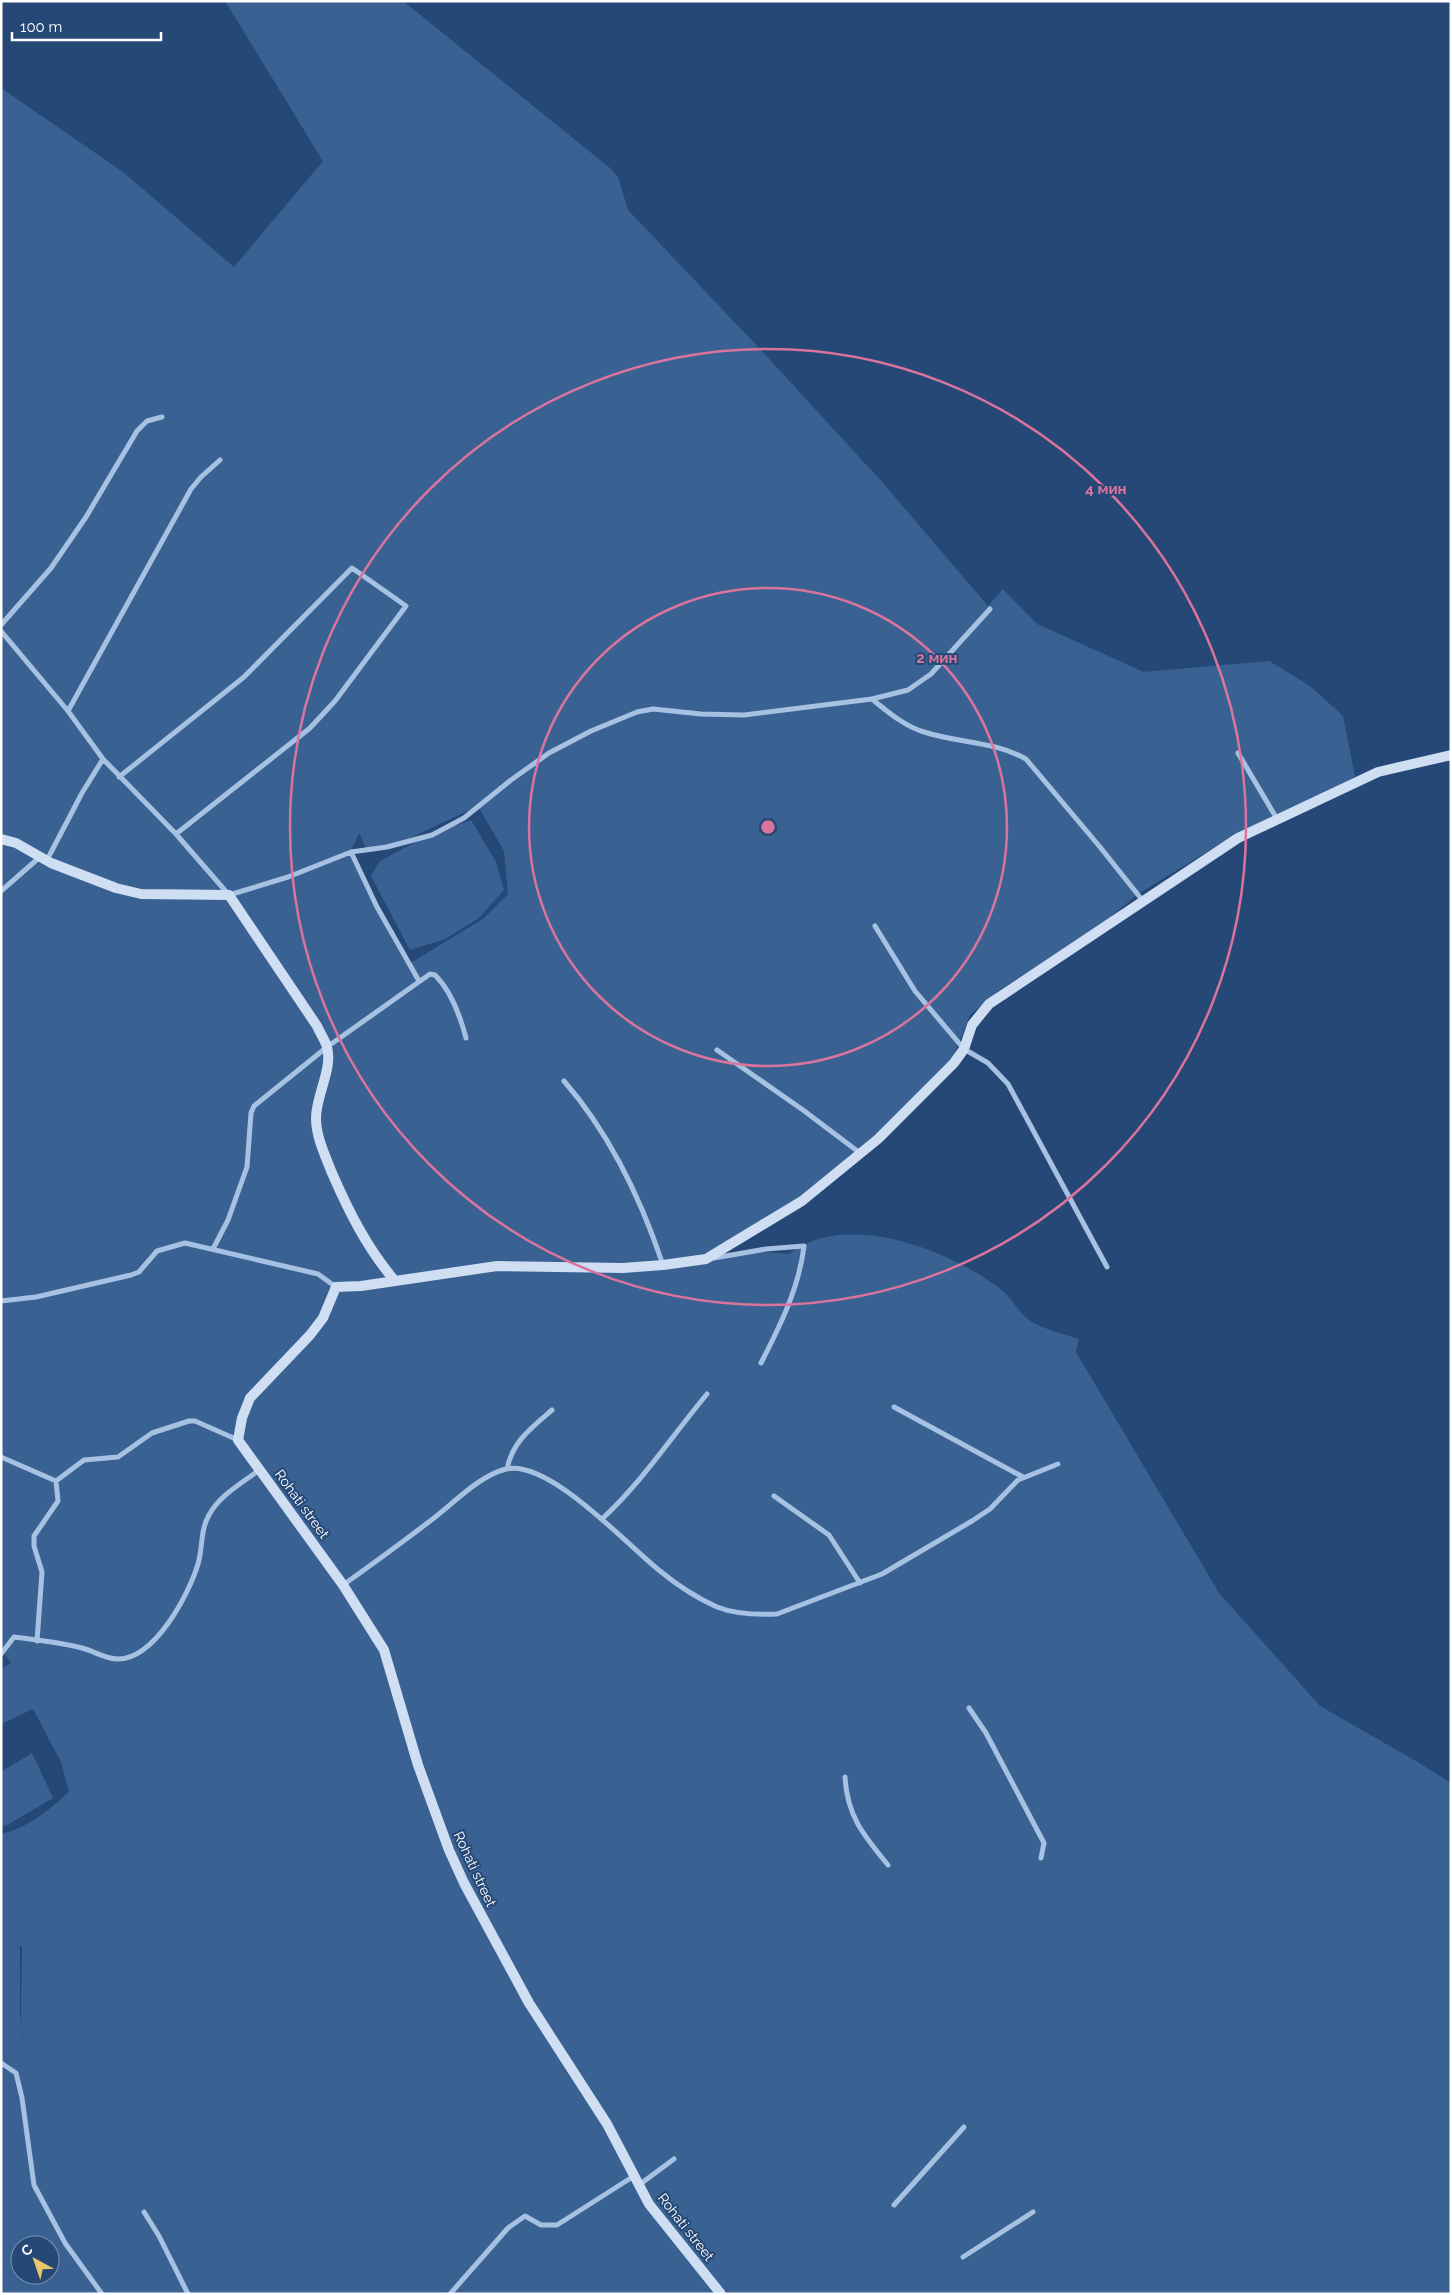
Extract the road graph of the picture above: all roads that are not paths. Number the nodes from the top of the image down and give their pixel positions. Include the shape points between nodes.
1 (162, 417) dead end
2 (220, 460) dead end
3 (990, 609) dead end
4 (1, 625) edge
5 (1, 631) edge
6 (872, 699) junction
7 (68, 712) junction
8 (1238, 752) dead end
9 (1451, 755) edge
10 (104, 759) junction
11 (120, 777) junction
12 (1277, 819) junction
13 (176, 834) junction
14 (1, 839) edge
15 (351, 852) junction
16 (44, 858) junction
17 (1, 890) edge
18 (229, 895) junction
19 (1143, 901) junction
20 (875, 926) dead end
21 (419, 981) junction
22 (466, 1038) dead end
23 (327, 1047) junction
24 (964, 1049) junction
25 (717, 1050) dead end
26 (564, 1081) dead end
27 (860, 1153) junction
28 (213, 1249) junction
29 (706, 1259) junction
30 (663, 1265) junction
31 (1107, 1267) dead end
32 (395, 1281) junction
33 (336, 1287) junction
34 (1, 1301) edge
35 (761, 1363) dead end
36 (707, 1394) dead end
37 (894, 1407) dead end
38 (552, 1410) dead end
39 (238, 1440) junction
40 (1, 1457) edge
41 (1058, 1464) dead end
42 (507, 1469) junction
43 (260, 1470) junction
44 (1023, 1478) junction
45 (56, 1481) junction
46 (774, 1496) dead end
47 (602, 1519) junction
48 (860, 1583) junction
49 (343, 1585) junction
50 (37, 1640) junction
51 (1, 1654) edge
52 (969, 1708) dead end
53 (845, 1777) dead end
54 (1041, 1858) dead end
55 (888, 1865) dead end
56 (1, 2063) edge
57 (964, 2127) dead end
58 (674, 2158) dead end
59 (637, 2180) junction
60 (894, 2205) dead end
61 (144, 2212) dead end
62 (1032, 2212) dead end
63 (963, 2257) dead end
64 (720, 2293) edge
65 (102, 2294) edge
66 (188, 2294) edge
67 (450, 2294) edge

1 - 4 street via 147,420 137,431 86,517 50,568
2 - 7 street via 191,489
3 - 6 street via 925,680 895,695
5 - 7 street
6 - 15 street via 744,715 646,710 591,731 550,753 446,828 413,841
6 - 19 street via 890,714 923,732 995,746 1026,760
7 - 10 street
8 - 12 street
9 - 12 street via 1378,772
10 - 11 street
10 - 16 street
11 - 13 street
11 - 13 street via 244,677 352,568 406,606 310,728
12 - 19 street via 1238,838
13 - 18 street
14 - 16 street
15 - 18 street via 288,877
15 - 21 street via 377,907
16 - 17 street
16 - 18 street via 116,888 141,894
18 - 23 street
19 - 24 street via 989,1004 972,1025
20 - 24 street via 915,991
21 - 22 street via 432,974 443,984
21 - 23 street
23 - 28 street via 254,1106 247,1167
23 - 32 street via 326,1069 317,1106 317,1134 360,1233
24 - 27 street via 954,1063
24 - 31 street via 988,1063 1008,1084
25 - 27 street
26 - 30 street via 593,1119 630,1182
27 - 29 street via 802,1201
28 - 33 street via 318,1274
28 - 34 street via 194,1244 173,1245 157,1251 139,1272 131,1275 36,1297
29 - 30 street
29 - 35 street via 804,1246 794,1289
30 - 32 street via 622,1268 497,1266
32 - 33 street
33 - 39 street via 310,1335 250,1398
36 - 47 street via 638,1483
37 - 44 street
38 - 42 street via 515,1445
39 - 43 street, Rohati street
39 - 45 street via 189,1421 152,1433 118,1456 84,1460
40 - 45 street
41 - 44 street
42 - 47 street via 540,1474
42 - 49 street via 474,1486
43 - 49 street, Rohati street
43 - 50 street via 214,1507 202,1531 199,1563 191,1584 170,1621 139,1651 130,1657 111,1658 82,1648
44 - 48 street via 972,1521 882,1574
45 - 50 street via 58,1501 34,1536 42,1572
46 - 48 street via 829,1535
47 - 48 street via 660,1571 720,1608 777,1614
49 - 59 street, Rohati street via 384,1650 432,1805 464,1883 529,2004 607,2124
50 - 51 street via 14,1638
52 - 54 street via 986,1733 1044,1843
53 - 55 street via 850,1811
56 - 65 street via 16,2073 34,2185 65,2243
57 - 60 street
58 - 59 street
59 - 64 street, Rohati street via 660,2220
59 - 67 street via 557,2225 541,2225 525,2216 508,2228
61 - 66 street
62 - 63 street

